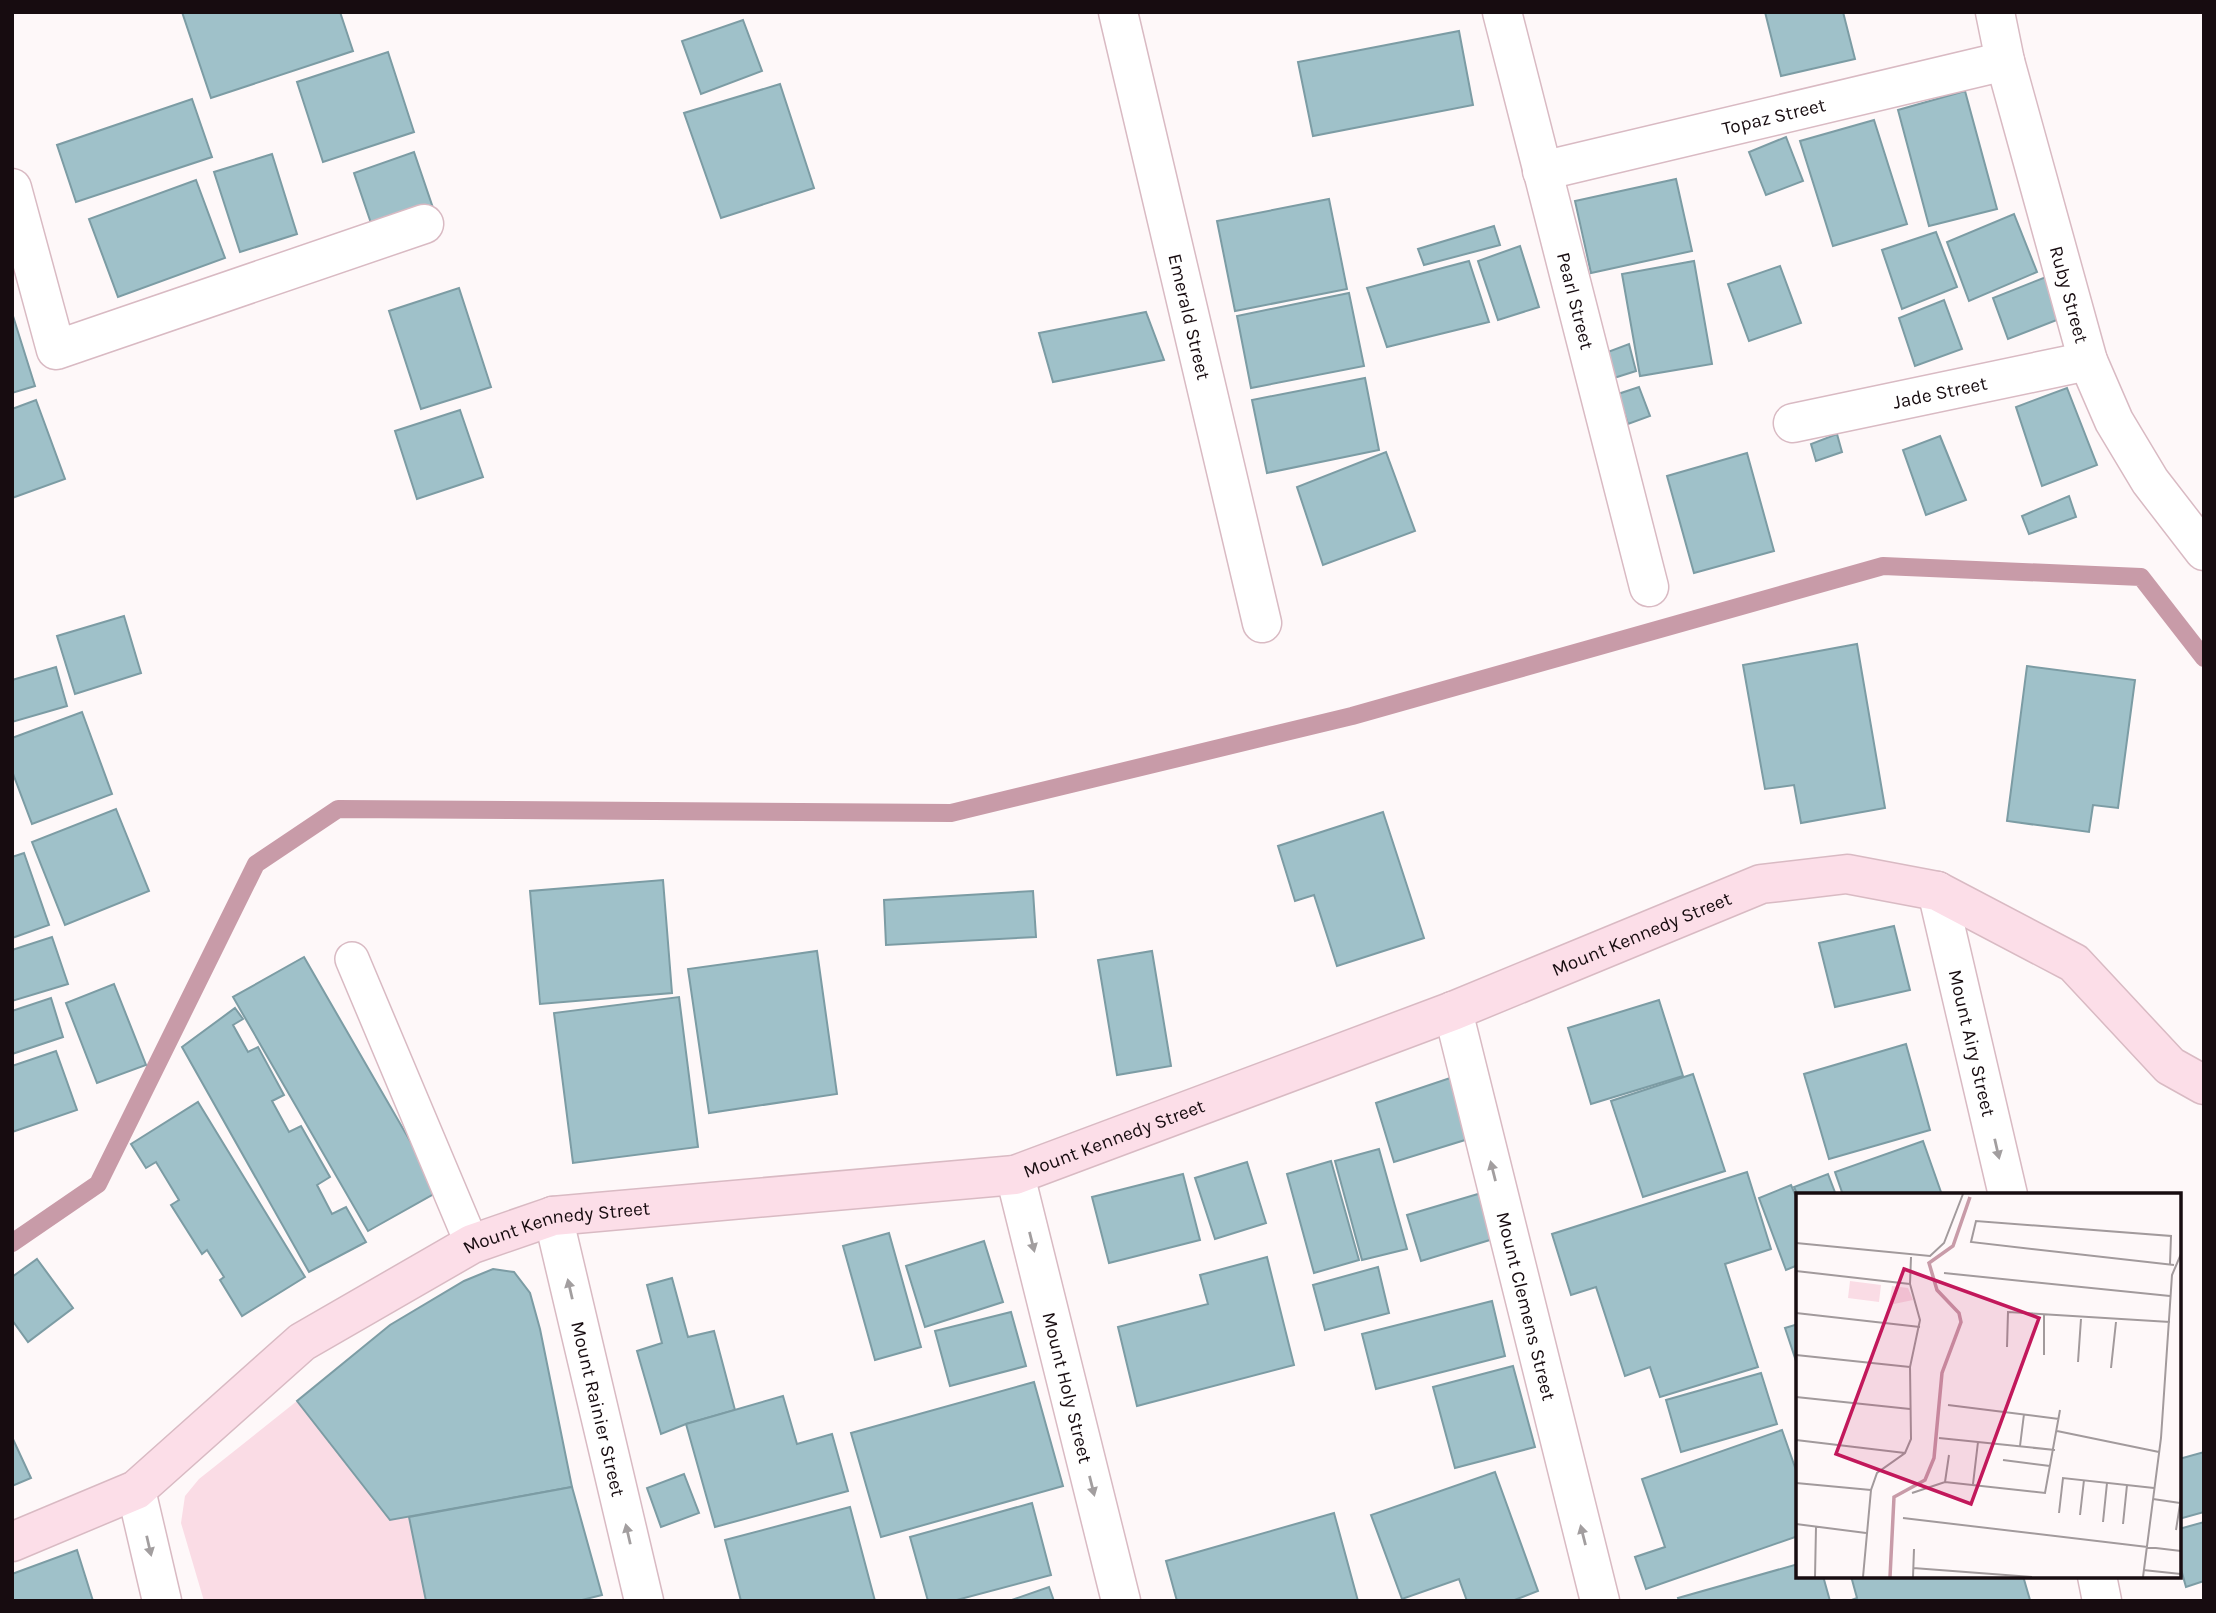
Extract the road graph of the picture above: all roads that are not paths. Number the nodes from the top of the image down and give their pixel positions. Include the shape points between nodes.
1 (1118, 12) edge
2 (1502, 12) edge
3 (1995, 12) edge
4 (2005, 61) junction
5 (1542, 171) junction
6 (12, 188) edge
7 (424, 224) dead end
8 (2088, 361) junction
9 (1793, 424) dead end
10 (2204, 551) edge
11 (1649, 587) dead end
12 (1262, 623) dead end
13 (1937, 891) junction
14 (352, 959) dead end
15 (1453, 1011) junction
16 (2204, 1085) edge
17 (1015, 1175) junction
18 (2008, 1193) edge
19 (553, 1216) junction
20 (472, 1244) junction
21 (136, 1490) junction
22 (12, 1542) edge
23 (2096, 1578) edge
24 (162, 1601) edge
25 (644, 1601) edge
26 (1121, 1601) edge
27 (1600, 1601) edge
28 (2102, 1601) edge

1 - 12 street, Emerald Street
2 - 5 street, Pearl Street
3 - 4 street, Ruby Street
4 - 5 street, Topaz Street
4 - 8 street, Ruby Street
5 - 11 street, Pearl Street
6 - 7 street via 56,350
8 - 9 street, Jade Street
8 - 10 street, Ruby Street via 2114,421 2150,481
13 - 15 street, Mount Kennedy Street via 1847,874 1761,884
13 - 16 street, Mount Kennedy Street via 2074,963 2170,1066
13 -> 18 street, Mount Airy Street
14 - 20 lane
15 - 17 street, Mount Kennedy Street
27 -> 15 street, Mount Clemens Street
17 - 19 street, Mount Kennedy Street
17 -> 26 street, Mount Holy Street
19 - 20 street, Mount Kennedy Street
25 -> 19 street, Mount Rainier Street
20 - 21 street, Mount Kennedy Street via 302,1342
21 - 22 street, Mount Kennedy Street
21 -> 24 street
23 - 28 street

